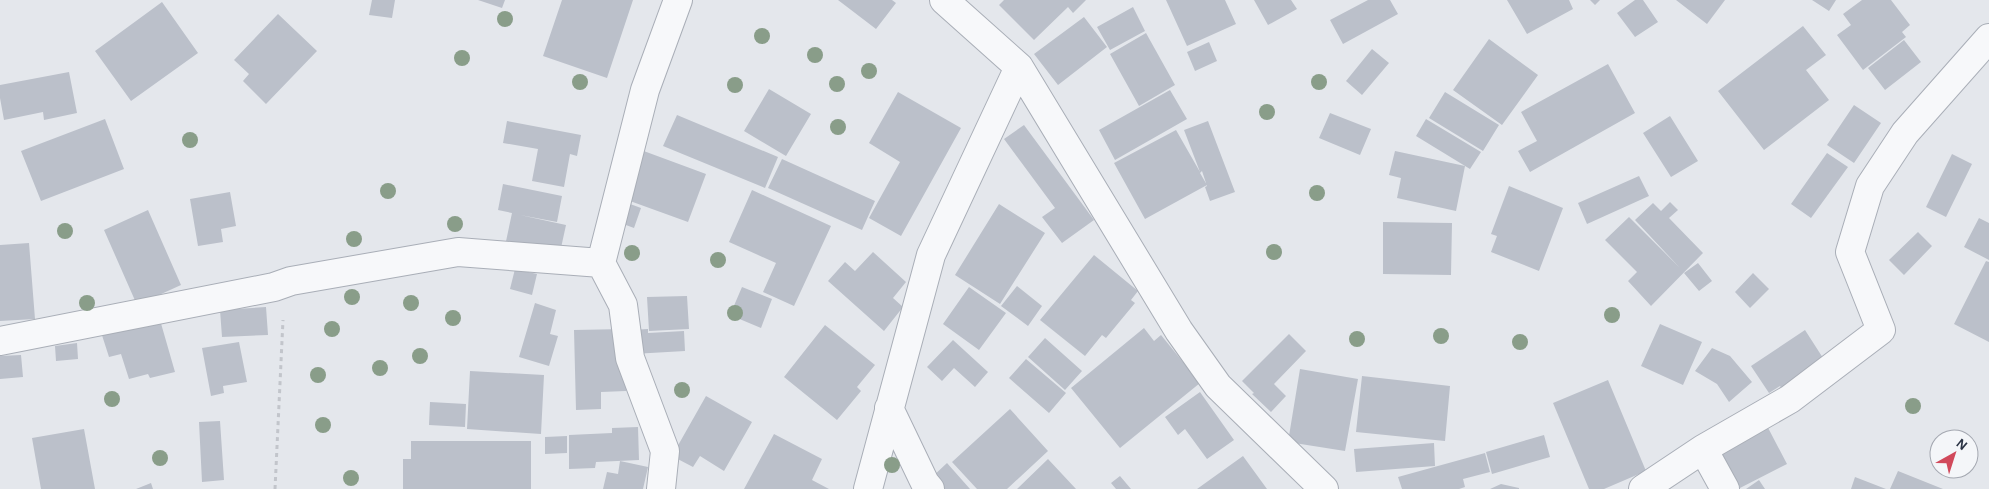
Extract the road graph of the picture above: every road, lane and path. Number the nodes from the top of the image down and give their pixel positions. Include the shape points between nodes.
1 (678, 0) edge
2 (944, 0) edge
3 (1989, 38) edge
4 (1019, 67) junction
5 (602, 263) junction
6 (274, 287) junction
7 (0, 341) edge
8 (889, 408) junction
9 (1704, 449) junction
10 (275, 489) edge
11 (661, 489) edge
12 (868, 489) edge
13 (930, 489) edge
14 (1324, 489) edge
15 (1643, 489) edge
16 (1725, 489) edge

1 - 5 street via 646,90
2 - 4 street
3 - 9 street via 1905,133 1870,186 1850,252 1882,330 1790,399
4 - 8 street via 931,255
4 - 14 street via 1179,331 1218,386
5 - 6 street via 458,252 291,281
5 - 11 street via 623,305 630,358 665,451
6 - 7 street
6 - 10 path via 283,308
8 - 12 street
8 - 13 street
9 - 15 street
9 - 16 street

